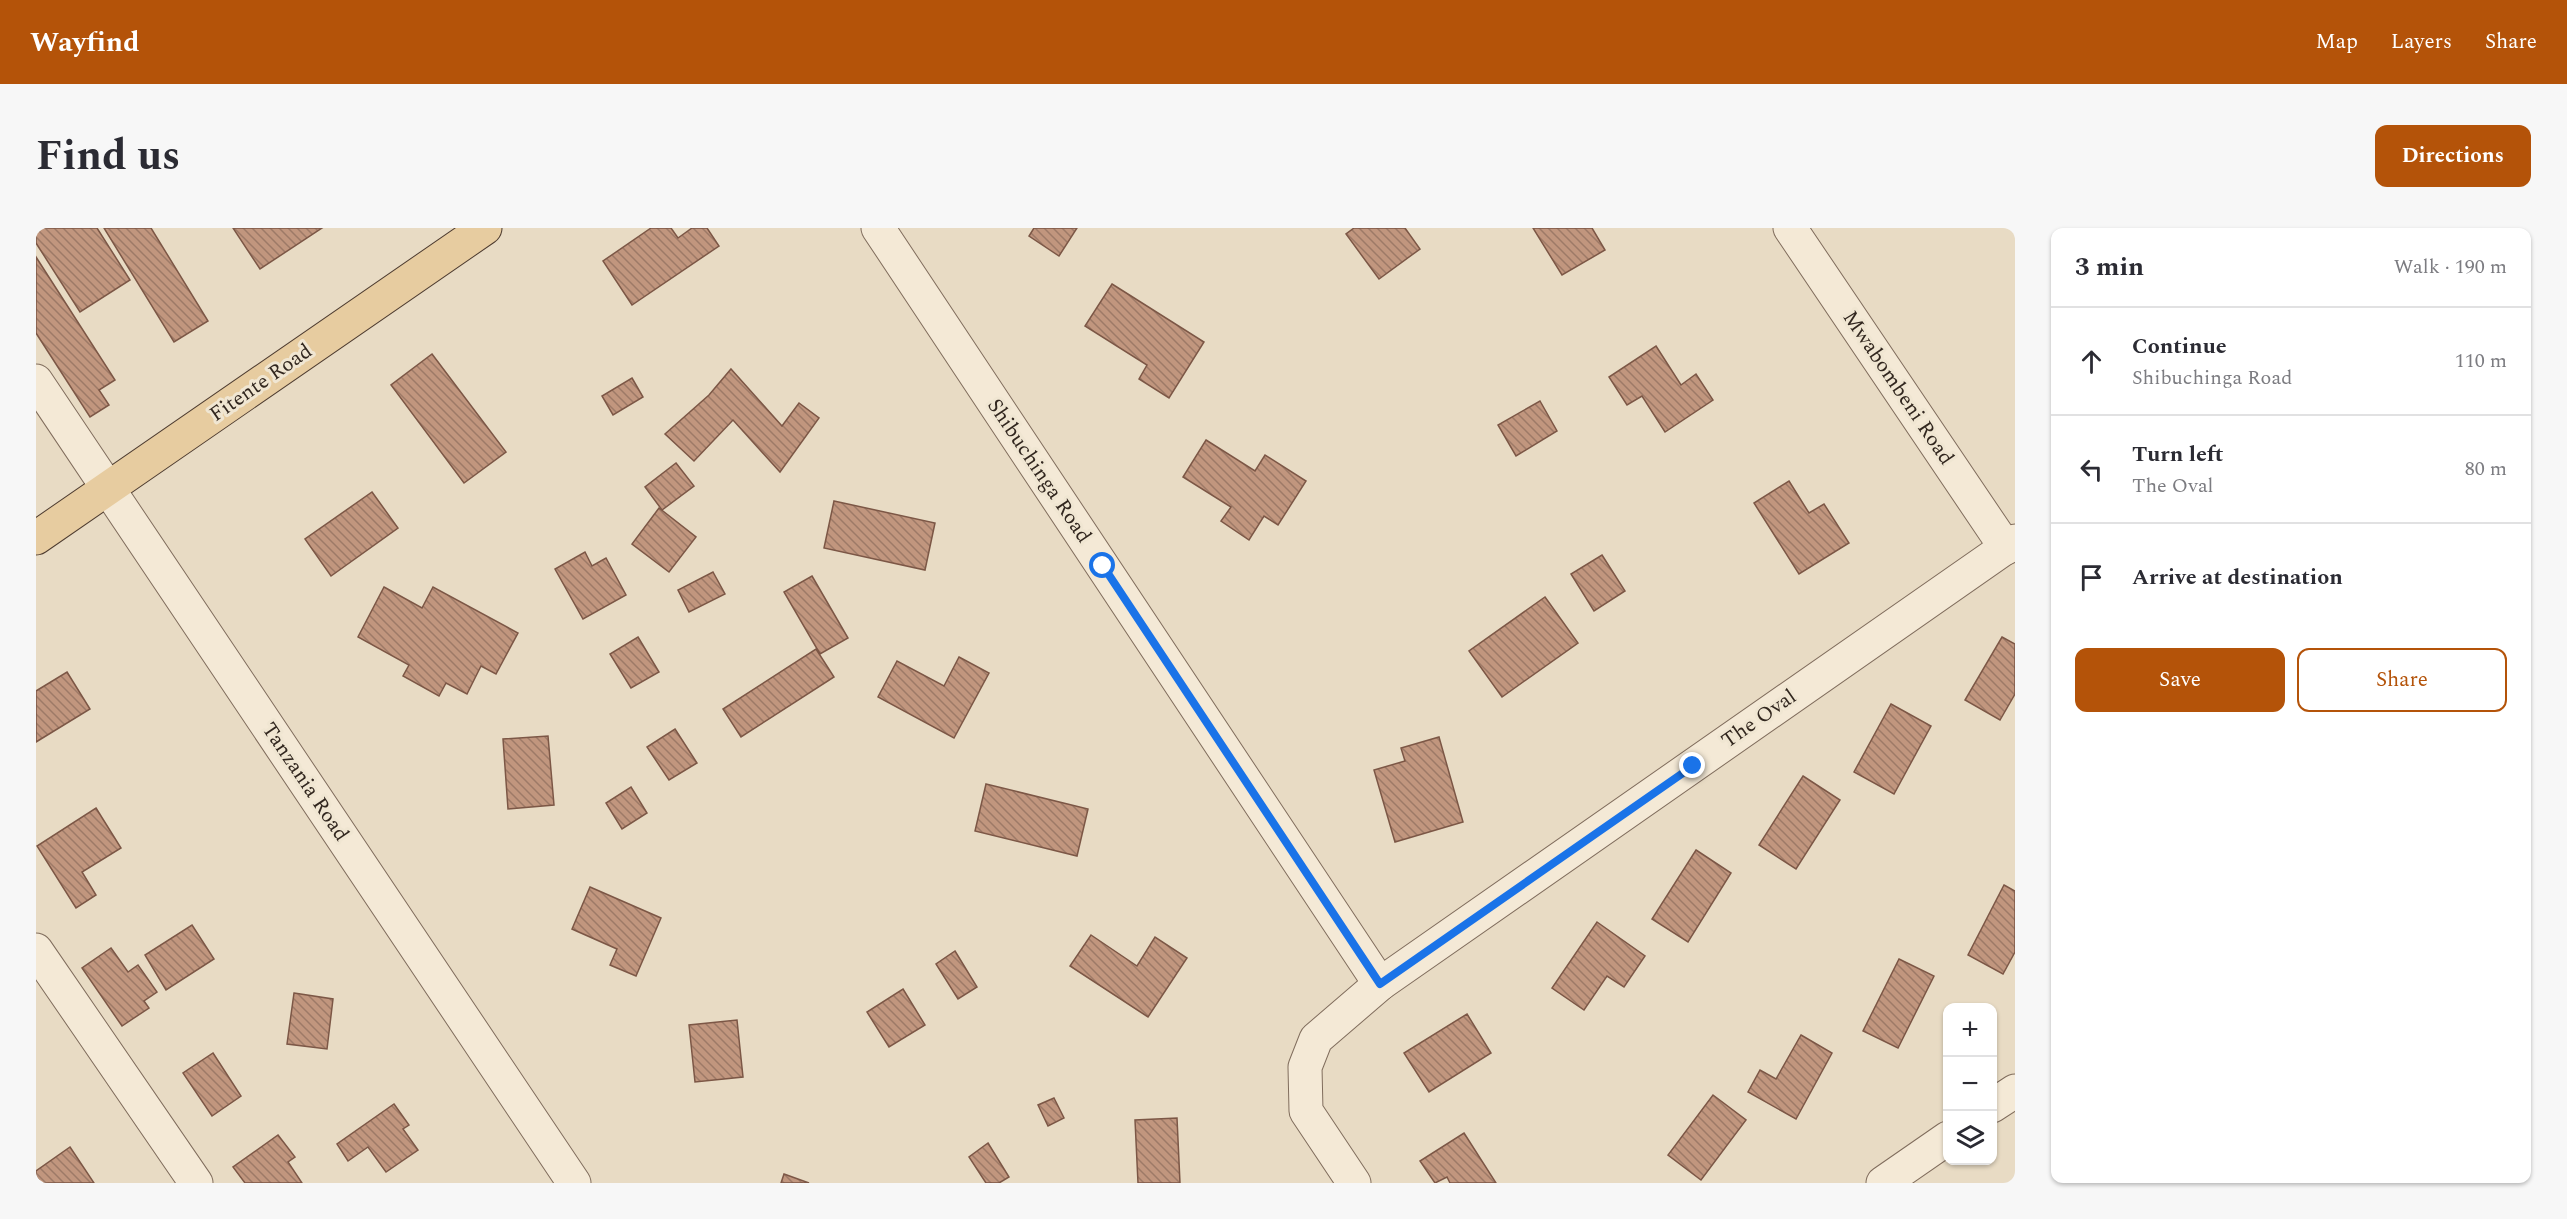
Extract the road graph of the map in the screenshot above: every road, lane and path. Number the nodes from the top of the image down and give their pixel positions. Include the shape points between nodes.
1 (485, 228) edge
2 (878, 228) edge
3 (1790, 228) edge
4 (36, 381) edge
5 (108, 489) junction
6 (36, 538) edge
7 (2010, 544) edge
8 (36, 950) edge
9 (1380, 984) junction
10 (2015, 1091) edge
11 (1997, 1104) edge
12 (1943, 1141) edge
13 (196, 1183) edge
14 (574, 1183) edge
15 (1354, 1183) edge
16 (1883, 1183) edge

1 - 5 main road, Fitente Road
2 - 9 street, Shibuchinga Road
3 - 7 street, Mwabombeni Road
4 - 5 street, Tanzania Road
5 - 6 main road, Fitente Road
5 - 14 street, Tanzania Road
7 - 9 street, The Oval
8 - 13 street
9 - 15 street, The Oval via 1316,1039 1305,1067 1306,1111
10 - 11 street
12 - 16 street

